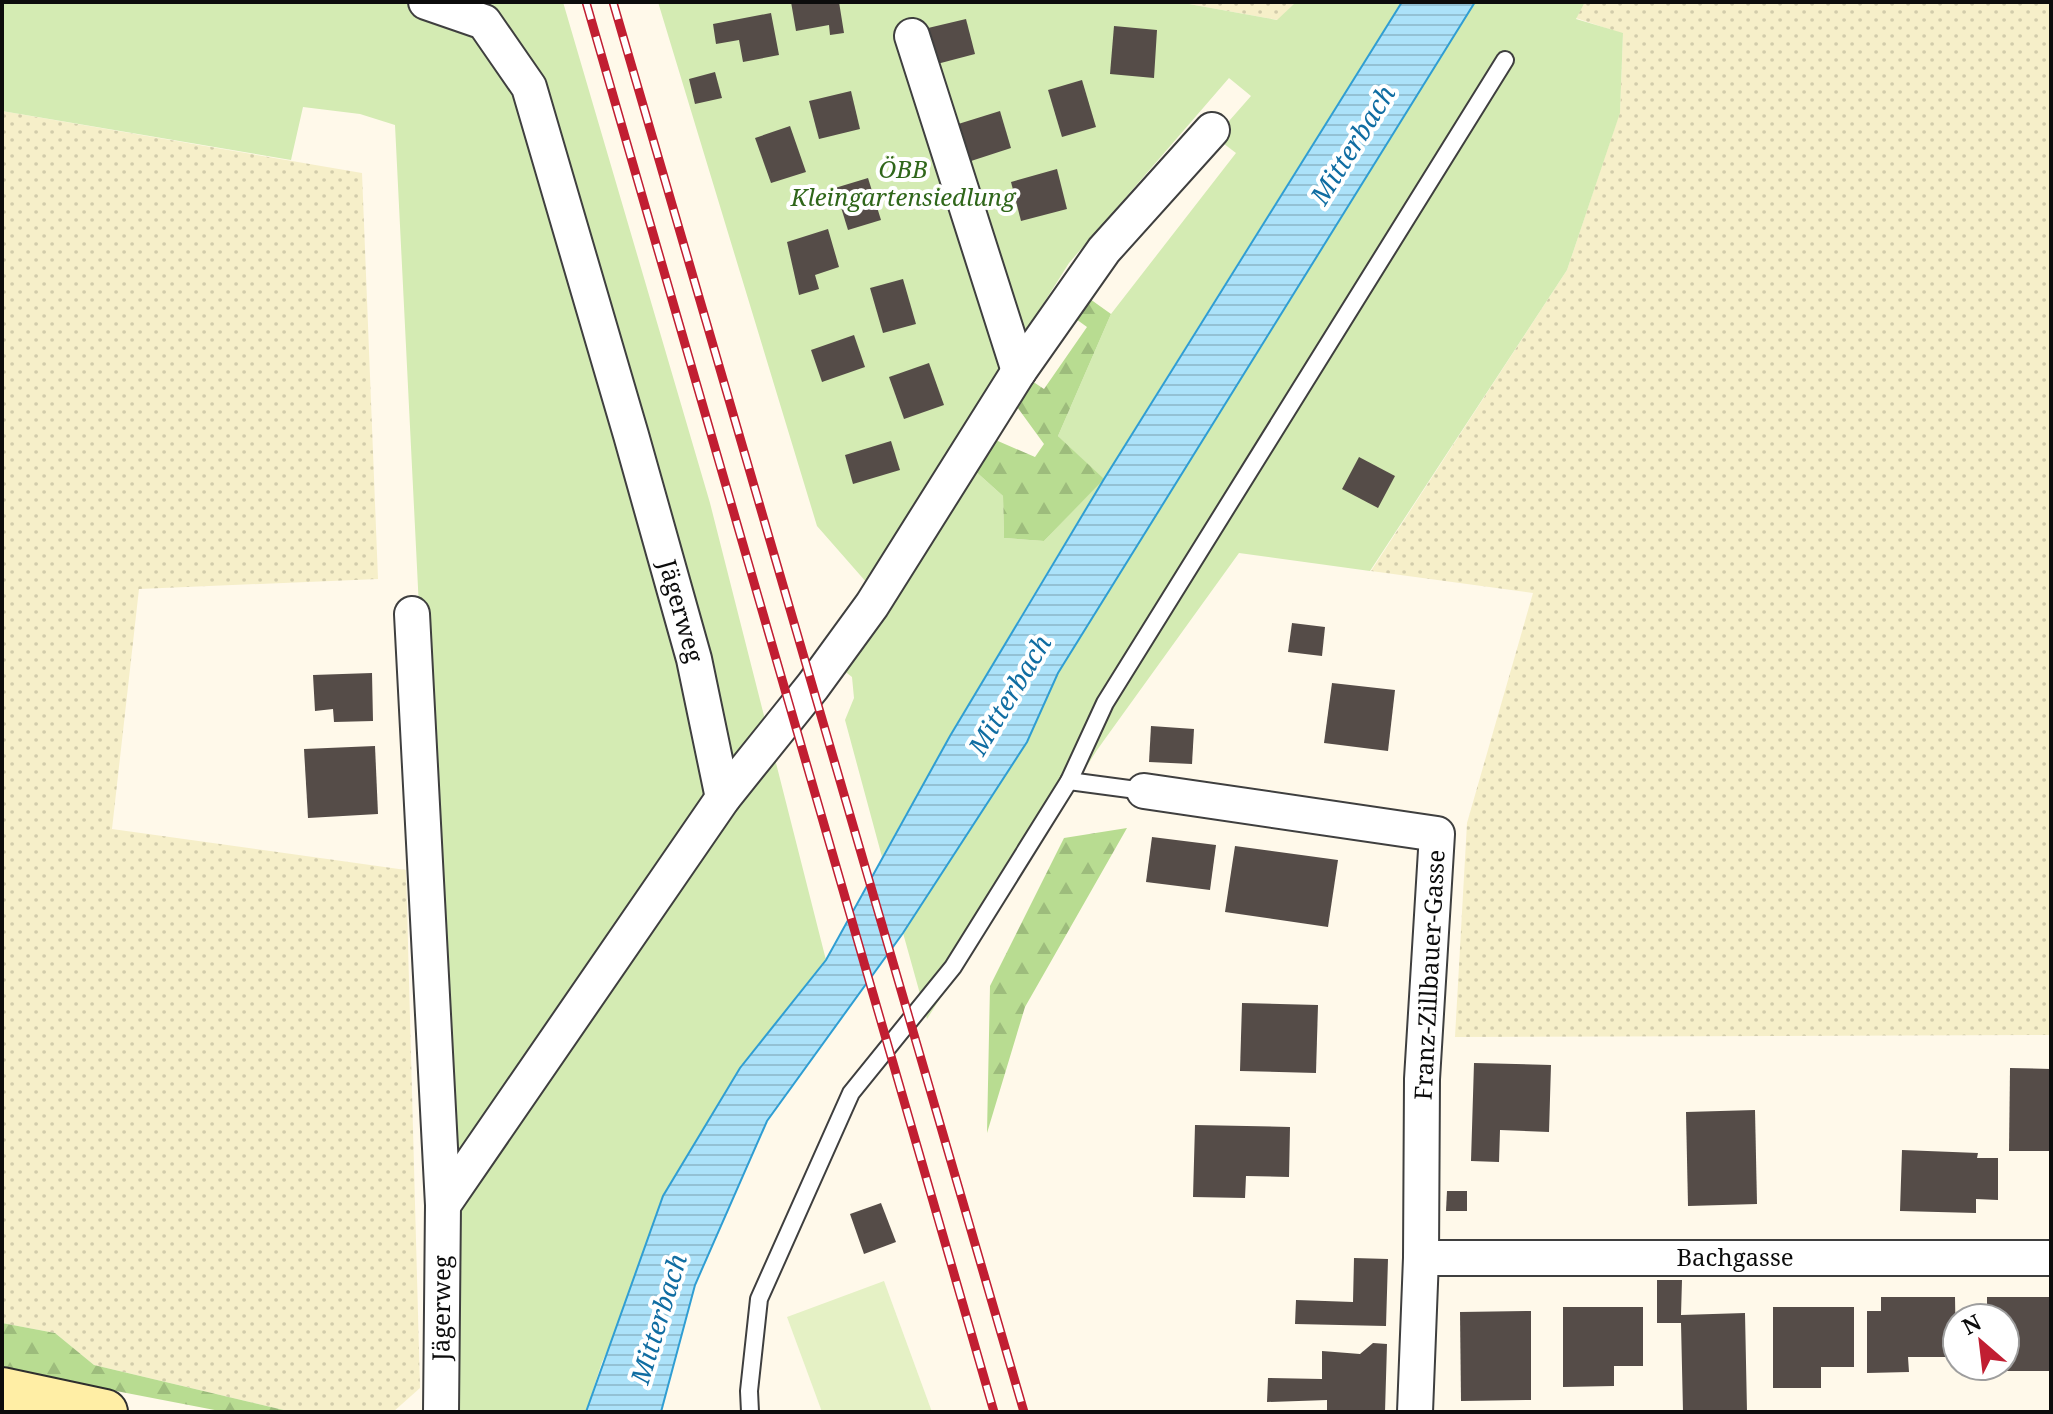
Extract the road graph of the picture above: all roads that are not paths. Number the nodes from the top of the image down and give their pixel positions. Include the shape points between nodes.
1 (426, 2) edge
2 (912, 36) dead end
3 (1505, 60) dead end
4 (1212, 130) dead end
5 (1019, 371) junction
6 (412, 614) dead end
7 (1069, 781) junction
8 (1144, 791) joint
9 (723, 798) junction
10 (443, 1205) junction
11 (1421, 1258) junction
12 (2051, 1258) edge
13 (2, 1390) edge
14 (105, 1412) edge
15 (441, 1412) edge
16 (750, 1412) edge
17 (1415, 1412) edge

1 - 9 street, Jägerweg via 484,22 529,87 694,659
2 - 5 street
3 - 7 lane via 1105,703
4 - 5 street via 1104,250
5 - 9 street via 872,605
6 - 10 street, Jägerweg
7 - 8 lane
7 - 16 lane via 953,967 851,1093 759,1299
8 - 11 street, Franz-Zillbauer-Gasse via 1437,834 1422,1079
9 - 10 street
10 - 15 street, Jägerweg
11 - 12 street, Bachgasse
11 - 17 street, Franz-Zillbauer-Gasse
13 - 14 street

